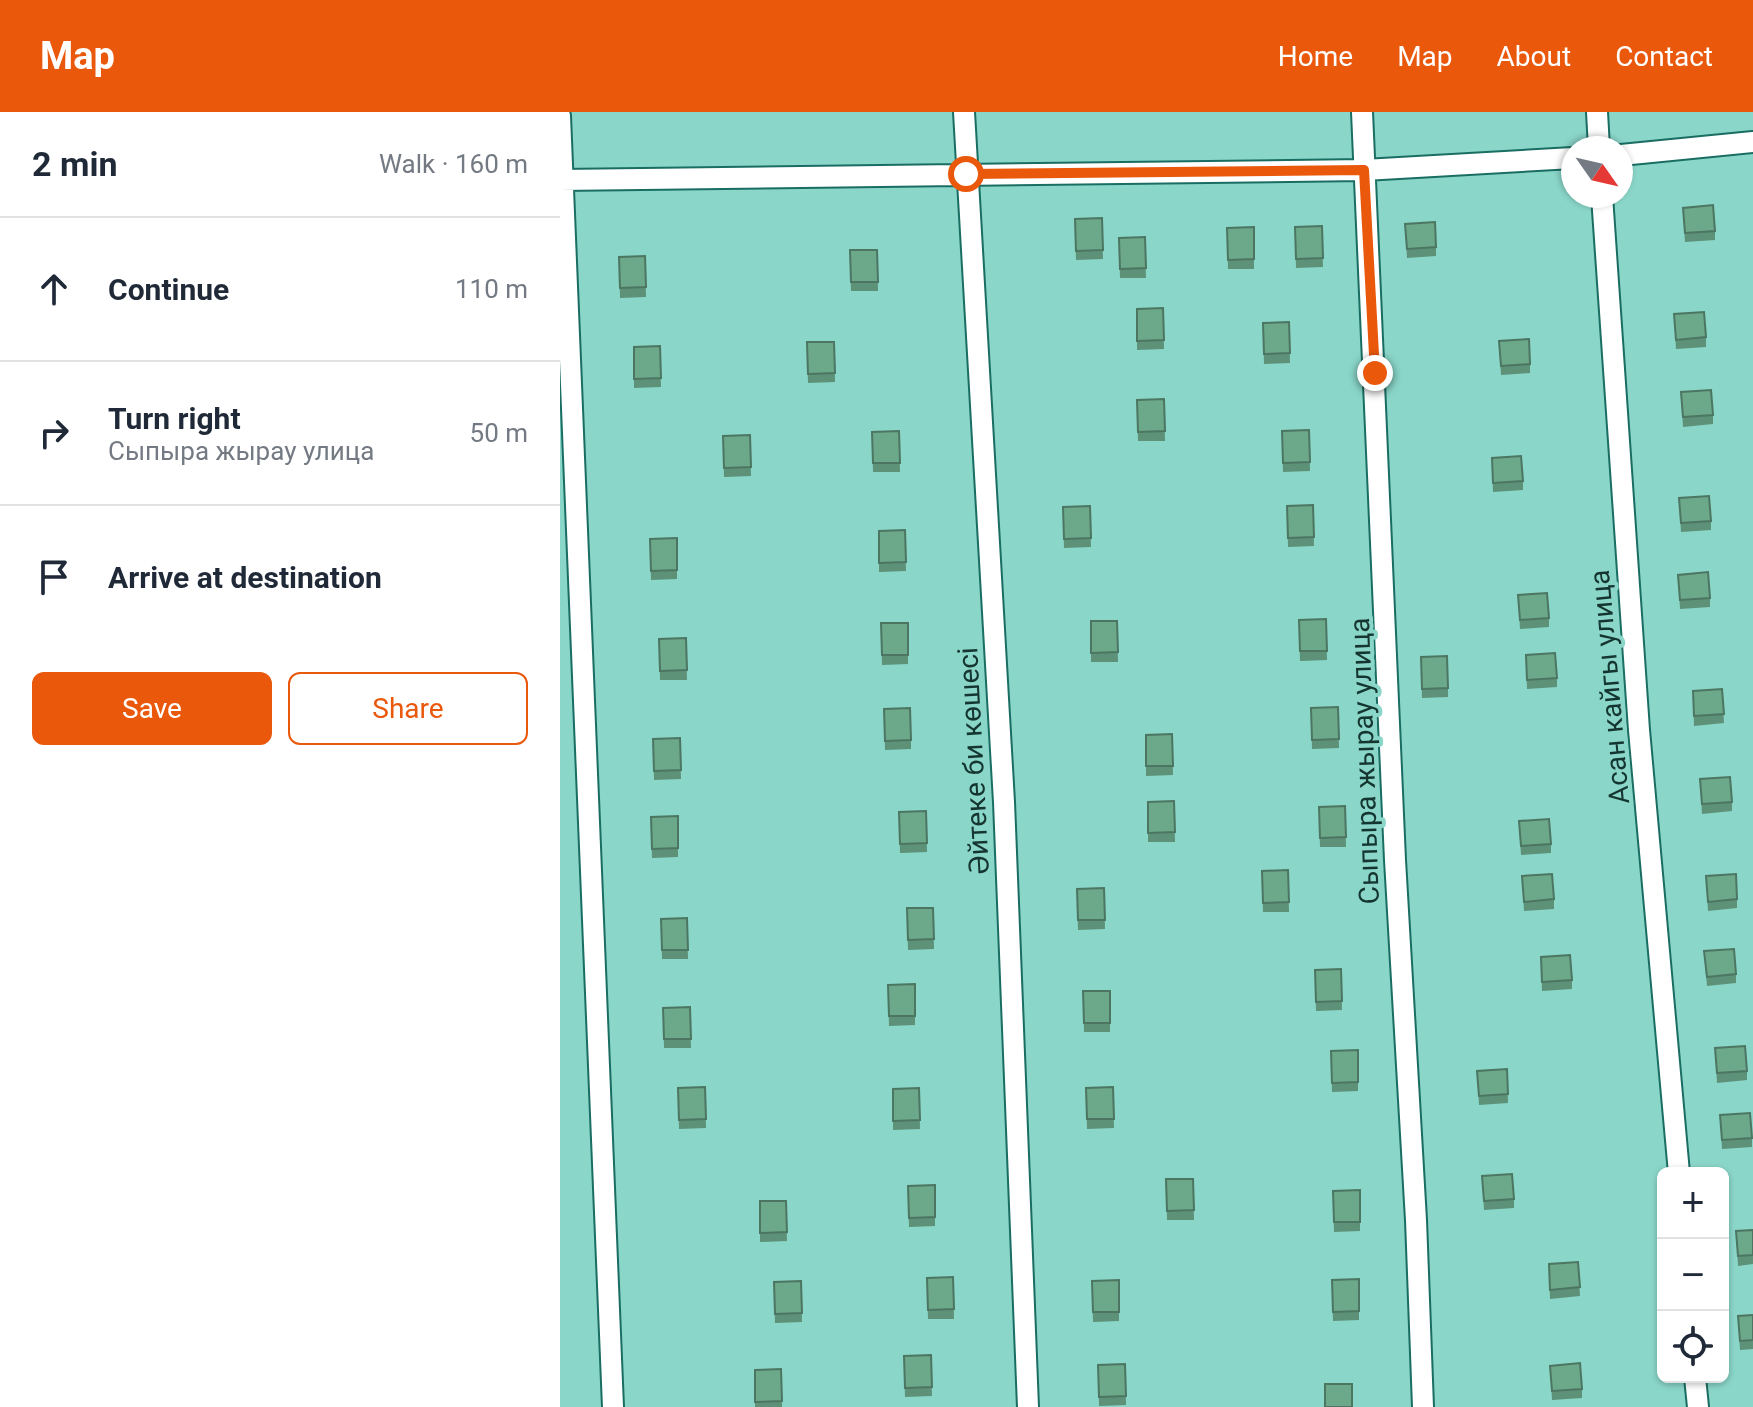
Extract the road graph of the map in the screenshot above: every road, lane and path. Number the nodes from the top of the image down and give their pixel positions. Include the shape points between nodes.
1 (964, 112) edge
2 (1362, 112) edge
3 (1597, 112) edge
4 (560, 116) edge
5 (1598, 136) edge
6 (1753, 142) edge
7 (1633, 154) edge
8 (1561, 159) edge
9 (1364, 170) junction
10 (966, 174) junction
11 (561, 180) edge
12 (1603, 208) edge
13 (1678, 1167) edge
14 (1696, 1383) edge
15 (613, 1407) edge
16 (1028, 1407) edge
17 (1423, 1407) edge
18 (1698, 1407) edge

1 - 10 street, Әйтеке би көшесі
2 - 9 street, Сыпыра жырау улица
3 - 5 street
4 - 11 street
6 - 7 street
8 - 9 street
9 - 10 street
9 - 17 street, Сыпыра жырау улица
10 - 11 street
10 - 16 street, Әйтеке би көшесі via 1005,817
11 - 15 street
12 - 13 street, Асан кайгы улица via 1639,730
14 - 18 street

